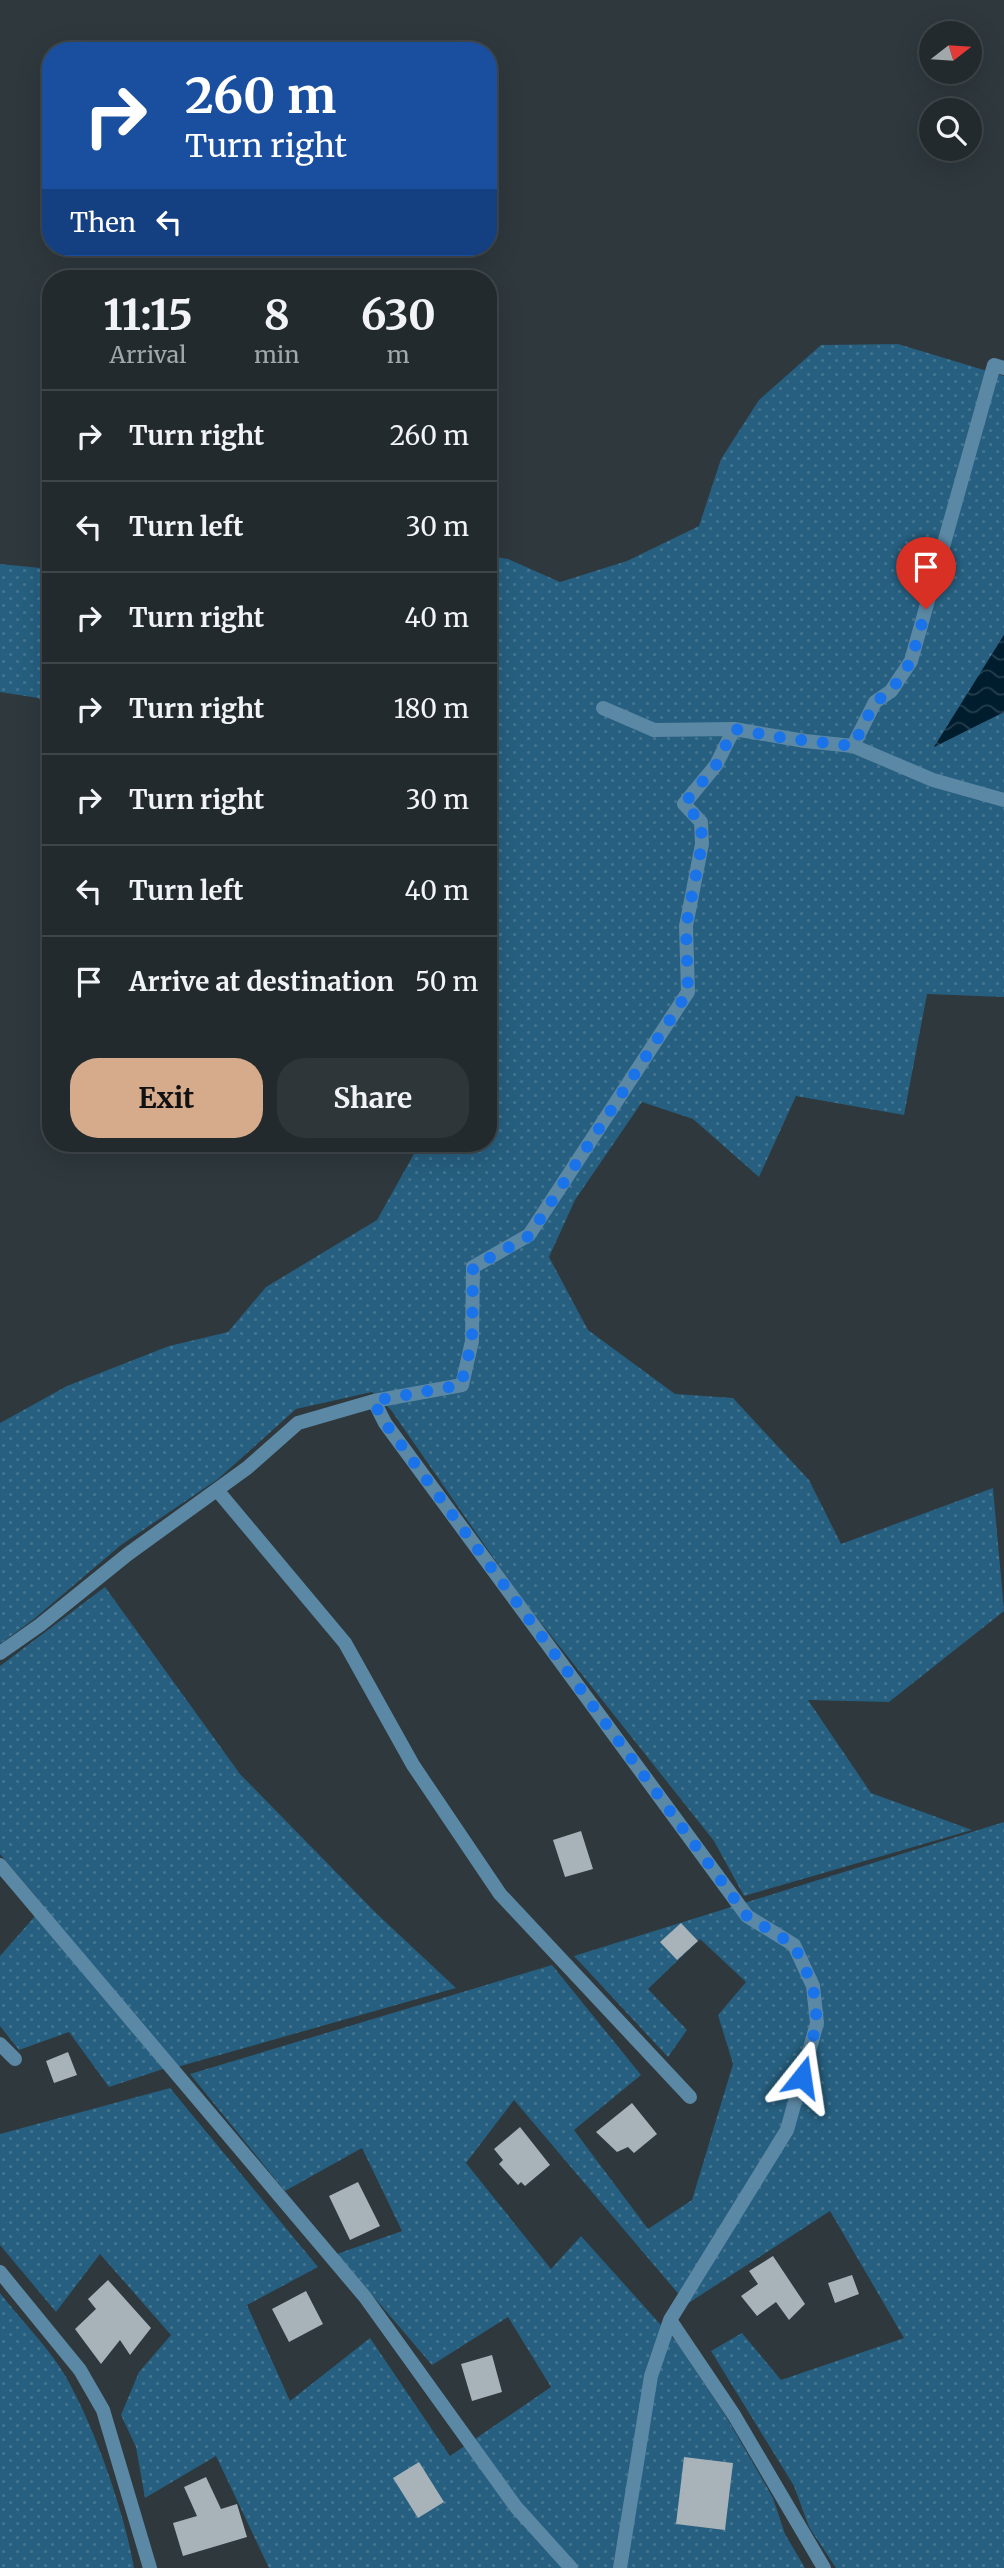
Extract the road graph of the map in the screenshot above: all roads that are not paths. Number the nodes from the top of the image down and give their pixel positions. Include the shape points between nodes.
1 (1004, 368) edge
2 (603, 708) dead end
3 (734, 729) junction
4 (853, 746) junction
5 (1004, 800) edge
6 (373, 1401) junction
7 (217, 1490) junction
8 (0, 1653) edge
9 (0, 1865) edge
10 (0, 2044) edge
11 (15, 2059) dead end
12 (690, 2097) dead end
13 (0, 2272) edge
14 (670, 2320) junction
15 (150, 2568) edge
16 (570, 2568) edge
17 (620, 2568) edge
18 (824, 2568) edge

1 - 4 street via 994,365 911,661 891,691 875,702
2 - 3 street via 653,730
3 - 4 street
3 - 6 street via 716,765 684,804 701,822 702,844 686,926 688,992 529,1236 473,1267 472,1341 461,1385
4 - 5 street via 933,780
6 - 7 street via 298,1423
6 - 14 street via 747,1916 794,1945 813,1986 817,2023 787,2130
7 - 8 street
7 - 12 street via 345,1643 412,1765 500,1895
9 - 16 street via 365,2297 516,2507
10 - 11 street
13 - 15 street via 80,2371 103,2410
14 - 17 street via 651,2376
14 - 18 street via 734,2415

